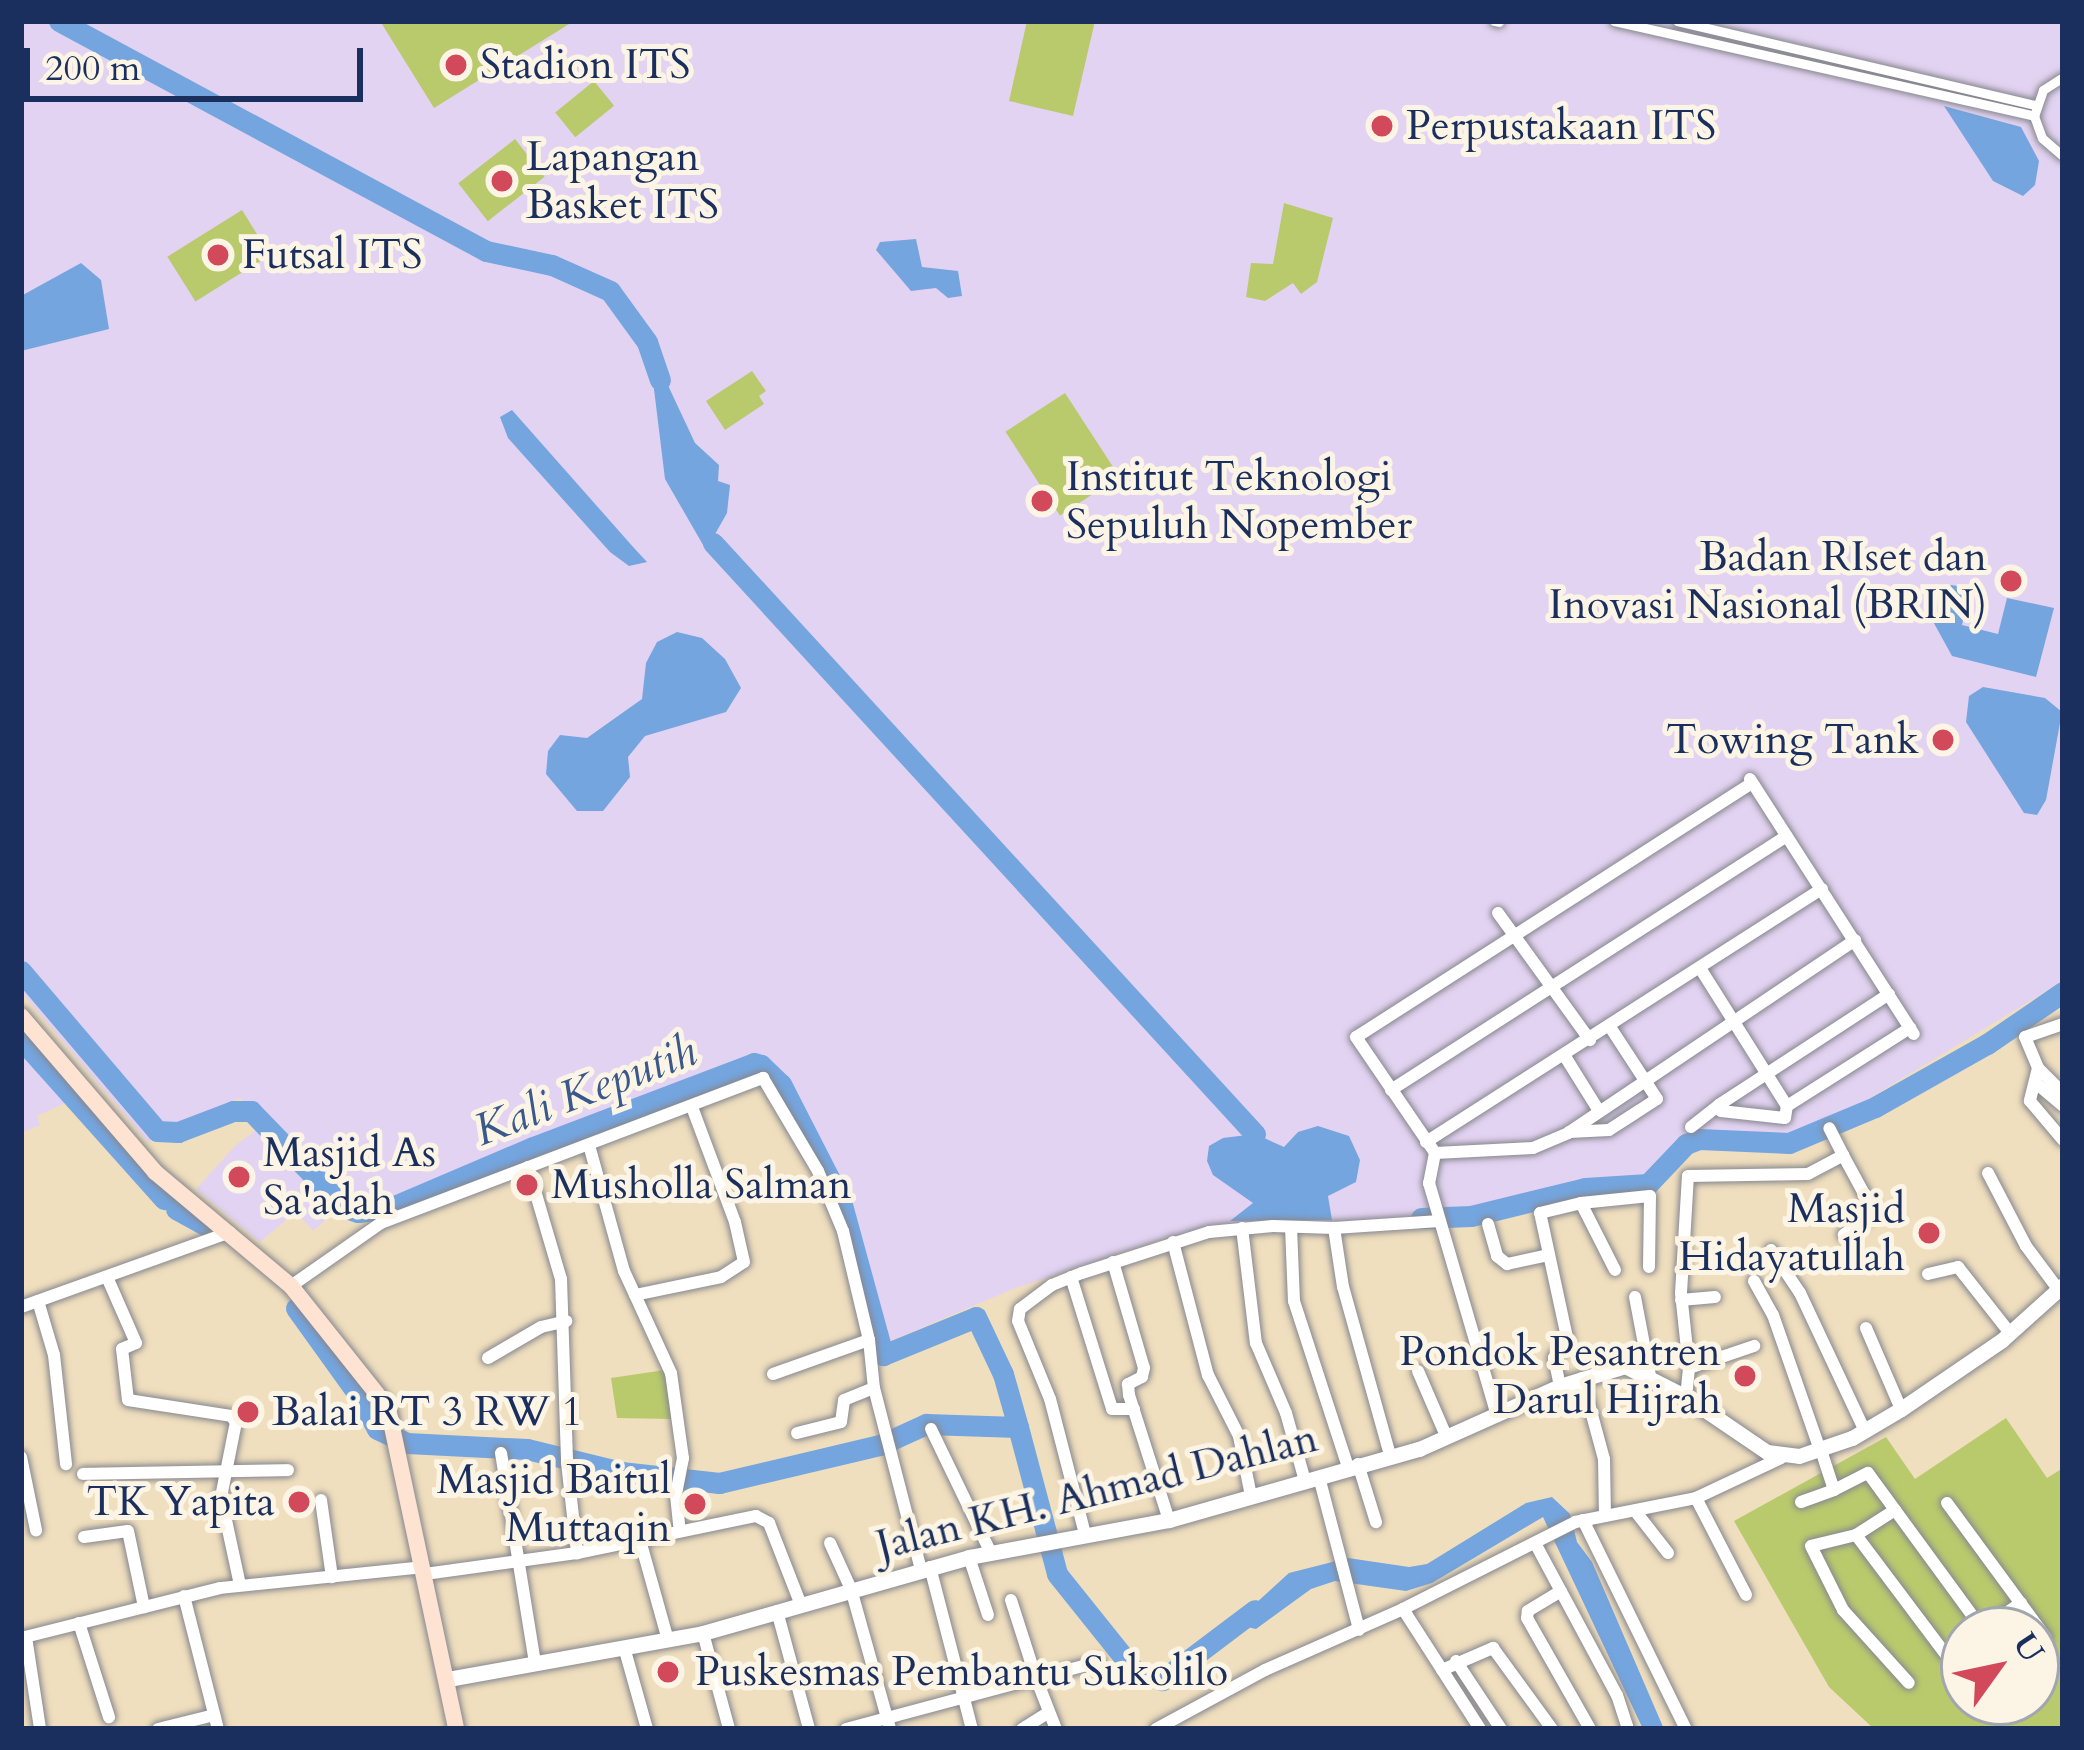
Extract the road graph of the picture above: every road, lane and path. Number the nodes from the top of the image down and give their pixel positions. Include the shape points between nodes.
1 (1614, 21) edge
2 (1677, 21) edge
3 (1702, 27) junction
4 (1699, 40) junction
5 (1816, 53) junction
6 (1814, 66) junction
7 (2063, 77) edge
8 (1927, 86) junction
9 (2035, 110) junction
10 (2063, 156) edge
11 (1787, 836) junction
12 (1822, 889) junction
13 (1498, 913) dead end
14 (1520, 937) junction
15 (1855, 940) junction
16 (1700, 968) junction
17 (1553, 986) junction
18 (1889, 994) junction
19 (21, 1016) edge
20 (1735, 1019) junction
21 (2063, 1024) edge
22 (1610, 1027) junction
23 (1590, 1040) junction
24 (1566, 1058) junction
25 (2038, 1068) junction
26 (1769, 1073) junction
27 (1645, 1080) junction
28 (2037, 1084) junction
29 (1391, 1090) junction
30 (2063, 1094) edge
31 (1719, 1105) junction
32 (1787, 1106) junction
33 (2063, 1106) edge
34 (692, 1107) junction
35 (1599, 1111) junction
36 (1691, 1127) dead end
37 (1829, 1129) dead end
38 (1568, 1132) junction
39 (2063, 1140) edge
40 (589, 1145) junction
41 (1431, 1148) junction
42 (1843, 1155) junction
43 (529, 1167) junction
44 (1988, 1173) dead end
45 (1581, 1203) junction
46 (1440, 1217) junction
47 (1488, 1224) dead end
48 (1291, 1227) junction
49 (1242, 1228) junction
50 (1334, 1228) junction
51 (230, 1232) junction
52 (1844, 1235) dead end
53 (1173, 1243) junction
54 (1771, 1250) dead end
55 (1549, 1255) junction
56 (1113, 1262) junction
57 (1649, 1267) dead end
58 (1615, 1270) dead end
59 (1928, 1274) dead end
60 (107, 1277) junction
61 (1071, 1277) junction
62 (1754, 1281) dead end
63 (291, 1286) junction
64 (2061, 1287) edge
65 (635, 1295) junction
66 (1635, 1297) dead end
67 (1715, 1297) dead end
68 (1682, 1300) junction
69 (38, 1301) junction
70 (21, 1307) edge
71 (566, 1321) junction
72 (1866, 1328) dead end
73 (2010, 1333) junction
74 (869, 1340) junction
75 (1754, 1346) dead end
76 (488, 1358) dead end
77 (1689, 1369) junction
78 (1418, 1371) dead end
79 (773, 1374) dead end
80 (1650, 1376) junction
81 (1582, 1378) junction
82 (1560, 1386) junction
83 (874, 1388) junction
84 (1686, 1397) junction
85 (1132, 1402) junction
86 (1900, 1409) junction
87 (1497, 1416) junction
88 (931, 1429) dead end
89 (1865, 1431) junction
90 (797, 1433) dead end
91 (1447, 1438) junction
92 (1820, 1450) junction
93 (501, 1453) dead end
94 (1390, 1455) junction
95 (21, 1457) edge
96 (1781, 1458) junction
97 (66, 1464) dead end
98 (1353, 1466) junction
99 (227, 1469) junction
100 (288, 1470) dead end
101 (83, 1474) dead end
102 (1312, 1479) junction
103 (1834, 1490) junction
104 (1251, 1496) junction
105 (1696, 1498) junction
106 (321, 1500) dead end
107 (1802, 1502) dead end
108 (1947, 1503) dead end
109 (1895, 1510) junction
110 (1636, 1512) junction
111 (1605, 1516) junction
112 (1169, 1520) junction
113 (1579, 1521) junction
114 (1376, 1522) dead end
115 (36, 1530) dead end
116 (680, 1531) junction
117 (1085, 1534) junction
118 (1856, 1534) junction
119 (84, 1537) dead end
120 (640, 1540) junction
121 (830, 1543) dead end
122 (1535, 1543) junction
123 (578, 1553) junction
124 (991, 1553) junction
125 (1668, 1553) dead end
126 (969, 1557) junction
127 (520, 1559) junction
128 (925, 1568) junction
129 (424, 1570) junction
130 (332, 1576) junction
131 (241, 1585) junction
132 (851, 1589) junction
133 (1561, 1591) junction
134 (1746, 1595) dead end
135 (184, 1596) junction
136 (1011, 1600) dead end
137 (2021, 1604) joint
138 (801, 1605) junction
139 (1965, 1606) edge
140 (2019, 1606) edge
141 (144, 1607) junction
142 (1403, 1609) junction
143 (777, 1611) junction
144 (988, 1615) dead end
145 (80, 1623) junction
146 (1359, 1630) junction
147 (703, 1634) junction
148 (24, 1638) edge
149 (668, 1640) junction
150 (1940, 1646) edge
151 (624, 1647) junction
152 (1456, 1661) junction
153 (535, 1662) junction
154 (1099, 1662) dead end
155 (1442, 1670) junction
156 (1036, 1678) junction
157 (448, 1679) junction
158 (1909, 1683) dead end
159 (963, 1697) junction
160 (1048, 1713) junction
161 (109, 1717) dead end
162 (216, 1722) edge
163 (888, 1722) edge
164 (40, 1729) edge
165 (158, 1729) edge
166 (457, 1729) edge
167 (647, 1729) edge
168 (729, 1729) edge
169 (809, 1729) edge
170 (846, 1729) edge
171 (972, 1729) edge
172 (1022, 1729) edge
173 (1056, 1729) edge
174 (1156, 1729) edge
175 (1480, 1729) edge
176 (1501, 1729) edge
177 (1552, 1729) edge
178 (1591, 1729) edge
179 (1628, 1729) edge
180 (1686, 1729) edge

1 - 4 street
2 - 3 street
3 - 4 street
3 - 5 street
4 - 6 street
5 - 6 street
5 - 8 street
6 - 8 street
7 - 9 street via 2043,90
8 - 9 street
9 - 10 street via 2042,138
11 - 12 street
11 - 14 street via 1751,780
11 - 17 street
12 - 15 street
12 - 16 street
13 - 14 street
14 - 17 street
14 - 29 street via 1360,1032
15 - 18 street
15 - 20 street
16 - 20 street
16 - 22 street
17 - 23 street
17 - 29 street
18 - 26 street
18 - 32 street via 1912,1031
19 - 51 main road via 155,1172
20 - 26 street
20 - 27 street
21 - 25 street via 2027,1035
22 - 23 street
22 - 27 street
23 - 24 street
24 - 35 street
24 - 41 street
25 - 28 street
25 - 30 street
26 - 31 street
26 - 32 street
27 - 35 street
27 - 38 street via 1656,1101 1609,1130
28 - 33 street
28 - 39 street via 2030,1101
29 - 41 street
31 - 32 street via 1723,1114 1783,1118
31 - 36 street
34 - 40 street
34 - 65 street via 744,1259 738,1270
34 - 74 street via 763,1078 832,1201
35 - 38 street
37 - 42 street
38 - 41 street via 1533,1148
40 - 43 street
40 - 65 street
41 - 46 street via 1429,1183
42 - 52 street via 1874,1212
42 - 68 street via 1798,1178 1688,1177
43 - 63 street via 381,1223
43 - 71 street via 553,1241
44 - 64 street via 2026,1246
45 - 55 street via 1540,1213
45 - 57 street via 1650,1196
45 - 58 street
46 - 50 street
46 - 87 street
47 - 55 street via 1501,1261
48 - 49 street
48 - 50 street
48 - 98 street via 1294,1300
49 - 53 street
49 - 102 street via 1256,1343
50 - 94 street
51 - 60 street
51 - 63 main road
53 - 56 street
53 - 104 street via 1208,1375 1239,1436
54 - 89 street
55 - 82 street via 1568,1342 1554,1358
56 - 61 street
56 - 85 street via 1144,1368 1128,1384
59 - 73 street via 1958,1267
60 - 69 street
60 - 99 street via 136,1343 122,1354 129,1401 233,1418
61 - 85 street via 1112,1409
61 - 117 street via 1025,1303 1018,1322 1050,1399
62 - 92 street
63 - 129 main road via 392,1420
64 - 73 street
65 - 116 street via 671,1373 683,1471 676,1490
66 - 80 street
67 - 68 street
68 - 77 street
69 - 70 street
69 - 97 street via 54,1355
71 - 76 street
71 - 123 street
72 - 86 street
73 - 86 street
74 - 79 street
74 - 83 street
75 - 77 street
77 - 84 street
78 - 91 street
80 - 81 street, Jalan KH. Ahmad Dahlan via 1625,1366
80 - 84 street, Jalan KH. Ahmad Dahlan
81 - 82 street, Jalan KH. Ahmad Dahlan
81 - 111 street via 1604,1459
82 - 87 street, Jalan KH. Ahmad Dahlan
83 - 90 street via 844,1400 843,1421
83 - 128 street
84 - 96 street, Jalan KH. Ahmad Dahlan
85 - 112 street
86 - 89 street
87 - 91 street, Jalan KH. Ahmad Dahlan
88 - 124 street
89 - 92 street
91 - 94 street, Jalan KH. Ahmad Dahlan
92 - 96 street
92 - 103 street
93 - 127 street
94 - 98 street, Jalan KH. Ahmad Dahlan
95 - 115 street
96 - 105 street
98 - 102 street, Jalan KH. Ahmad Dahlan
98 - 114 street
99 - 100 street
99 - 101 street
99 - 131 street via 221,1501
102 - 104 street, Jalan KH. Ahmad Dahlan
102 - 146 street via 1338,1542
103 - 107 street
103 - 109 street via 1868,1472
104 - 112 street, Jalan KH. Ahmad Dahlan
105 - 110 street
105 - 134 street
106 - 130 street
108 - 137 street
109 - 118 street
109 - 139 street
110 - 111 street
110 - 125 street
111 - 113 street
112 - 117 street, Jalan KH. Ahmad Dahlan
113 - 122 street
113 - 180 street
116 - 120 street
116 - 138 street via 763,1517
117 - 124 street, Jalan KH. Ahmad Dahlan
118 - 150 street
118 - 158 street via 1810,1546 1844,1610
119 - 141 street via 128,1531
120 - 123 street
120 - 149 street
121 - 132 street
122 - 133 street
122 - 142 street
123 - 127 street
124 - 126 street, Jalan KH. Ahmad Dahlan
126 - 128 street, Jalan KH. Ahmad Dahlan
126 - 144 street
127 - 129 street
127 - 153 street
128 - 132 street, Jalan KH. Ahmad Dahlan
128 - 159 street
129 - 130 street
129 - 157 main road
130 - 131 street
131 - 135 street
132 - 138 street, Jalan KH. Ahmad Dahlan
132 - 163 street
133 - 178 street via 1527,1618
133 - 179 street
135 - 141 street
135 - 162 street
136 - 156 street
137 - 140 street
138 - 143 street, Jalan KH. Ahmad Dahlan
141 - 145 street
142 - 146 street
142 - 155 street
143 - 147 street, Jalan KH. Ahmad Dahlan
143 - 169 street
145 - 148 street
145 - 161 street
146 - 174 street
147 - 149 street, Jalan KH. Ahmad Dahlan
147 - 168 street
148 - 164 street
149 - 151 street, Jalan KH. Ahmad Dahlan
151 - 153 street, Jalan KH. Ahmad Dahlan
151 - 167 street
152 - 155 street
152 - 176 street
152 - 177 street via 1493,1648
153 - 157 street, Jalan KH. Ahmad Dahlan
154 - 156 street
155 - 175 street
156 - 159 street
156 - 160 street
157 - 166 main road
159 - 163 street
159 - 171 street
160 - 172 street
160 - 173 street
162 - 165 street
163 - 170 street

